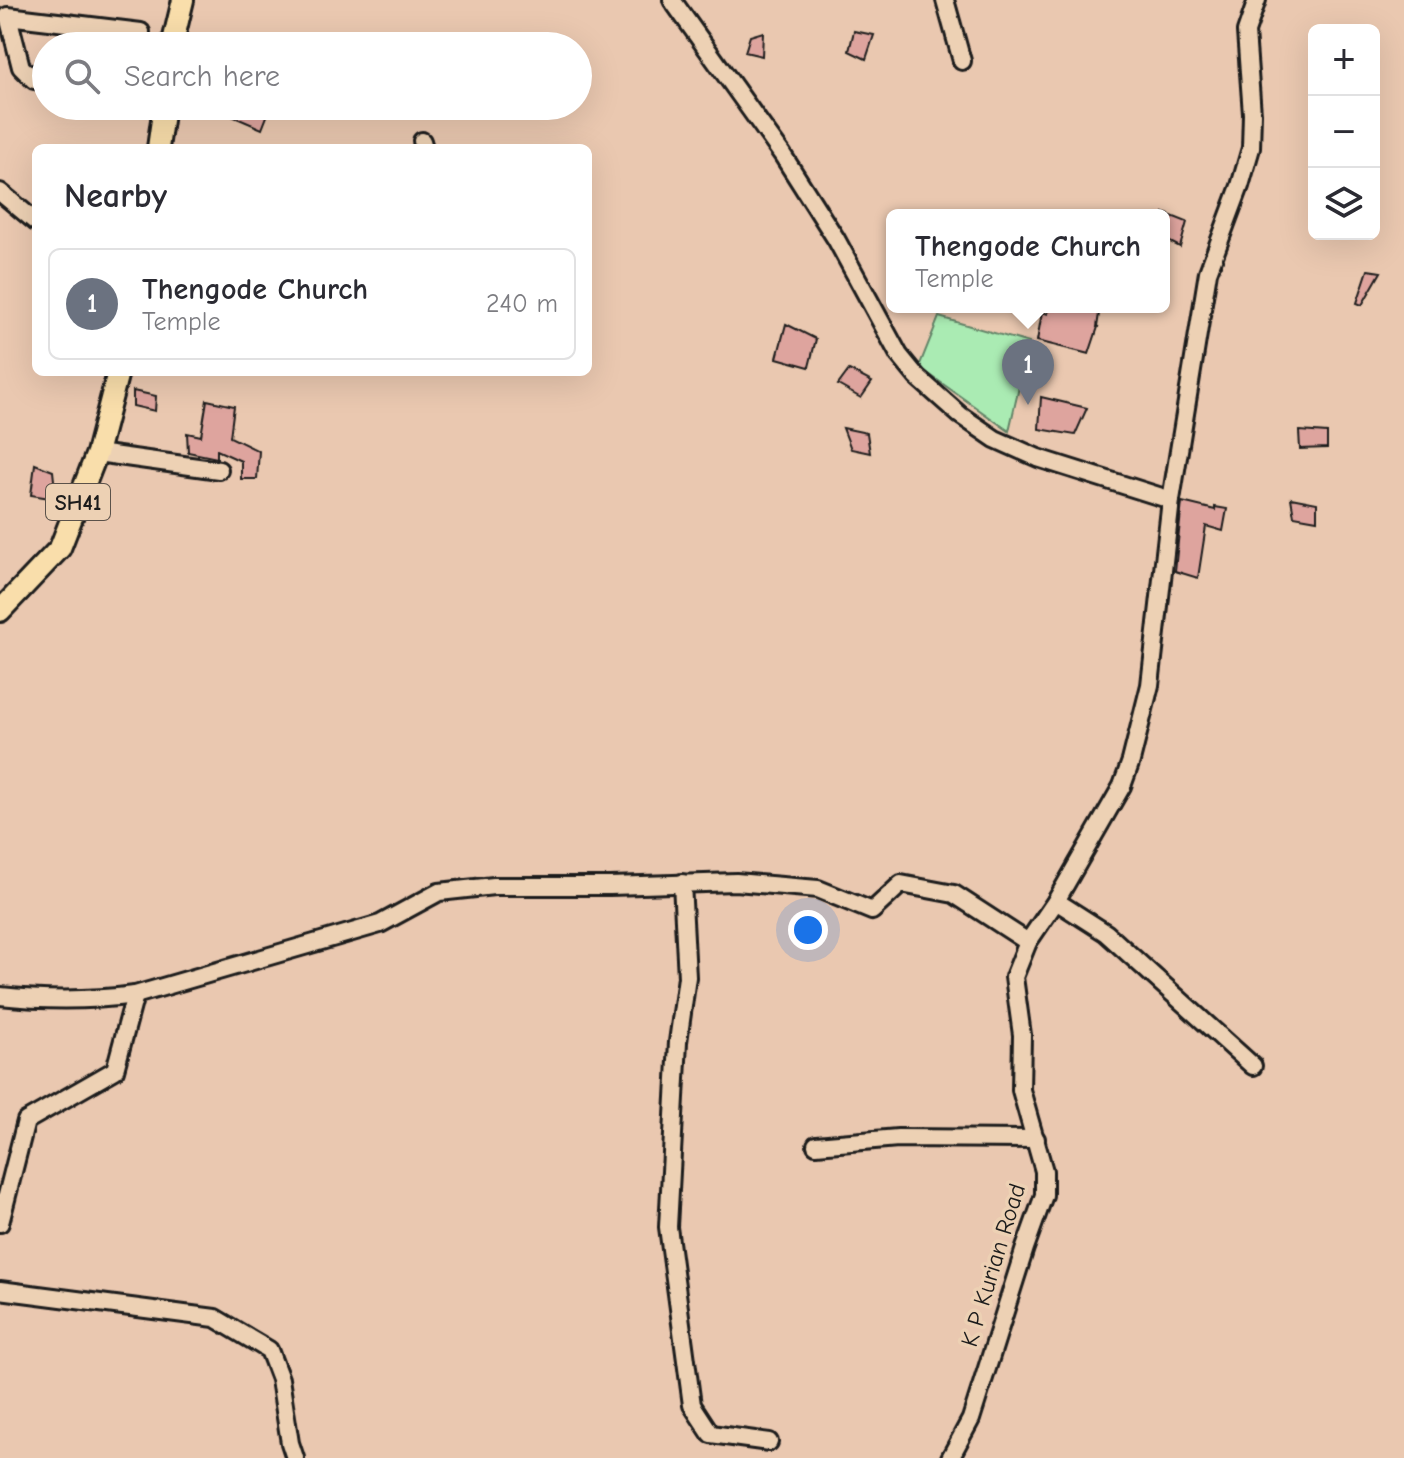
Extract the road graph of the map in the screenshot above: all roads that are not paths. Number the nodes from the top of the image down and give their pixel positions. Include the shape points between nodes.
1 (183, 0) edge
2 (672, 0) edge
3 (945, 0) edge
4 (1257, 0) edge
5 (141, 32) edge
6 (175, 32) edge
7 (962, 61) dead end
8 (32, 78) edge
9 (162, 120) edge
10 (159, 144) edge
11 (0, 192) edge
12 (32, 219) edge
13 (117, 376) edge
14 (97, 453) junction
15 (219, 470) dead end
16 (1171, 500) junction
17 (0, 611) edge
18 (682, 883) junction
19 (1056, 901) junction
20 (1028, 942) junction
21 (135, 995) junction
22 (0, 996) edge
23 (1253, 1066) dead end
24 (1036, 1139) junction
25 (816, 1145) dead end
26 (0, 1223) edge
27 (0, 1290) edge
28 (769, 1442) dead end
29 (295, 1458) edge
30 (950, 1458) edge

1 - 6 main road
2 - 16 street via 782,154 899,355 917,377 995,439
3 - 7 street
4 - 16 street, K P Kurian Road via 1246,32 1251,148 1208,272
5 - 8 street via 8,16 21,67
9 - 10 main road
11 - 12 street
13 - 14 main road, SH41
14 - 15 street
14 - 17 main road, SH41 via 60,548
16 - 19 street, K P Kurian Road via 1150,685 1131,761
18 - 20 street via 818,889 872,911 901,884 954,894
18 - 21 street via 439,892 380,924
18 - 28 street via 687,977 678,1042 668,1227 692,1405 711,1434
19 - 20 street, K P Kurian Road
19 - 23 street via 1106,933
20 - 24 street, K P Kurian Road via 1014,977 1022,1035 1021,1090
21 - 22 street via 48,1001
21 - 26 street via 115,1070 26,1121
24 - 25 street via 898,1138
24 - 30 street, K P Kurian Road via 1044,1195 971,1419
27 - 29 street via 215,1318 269,1350

